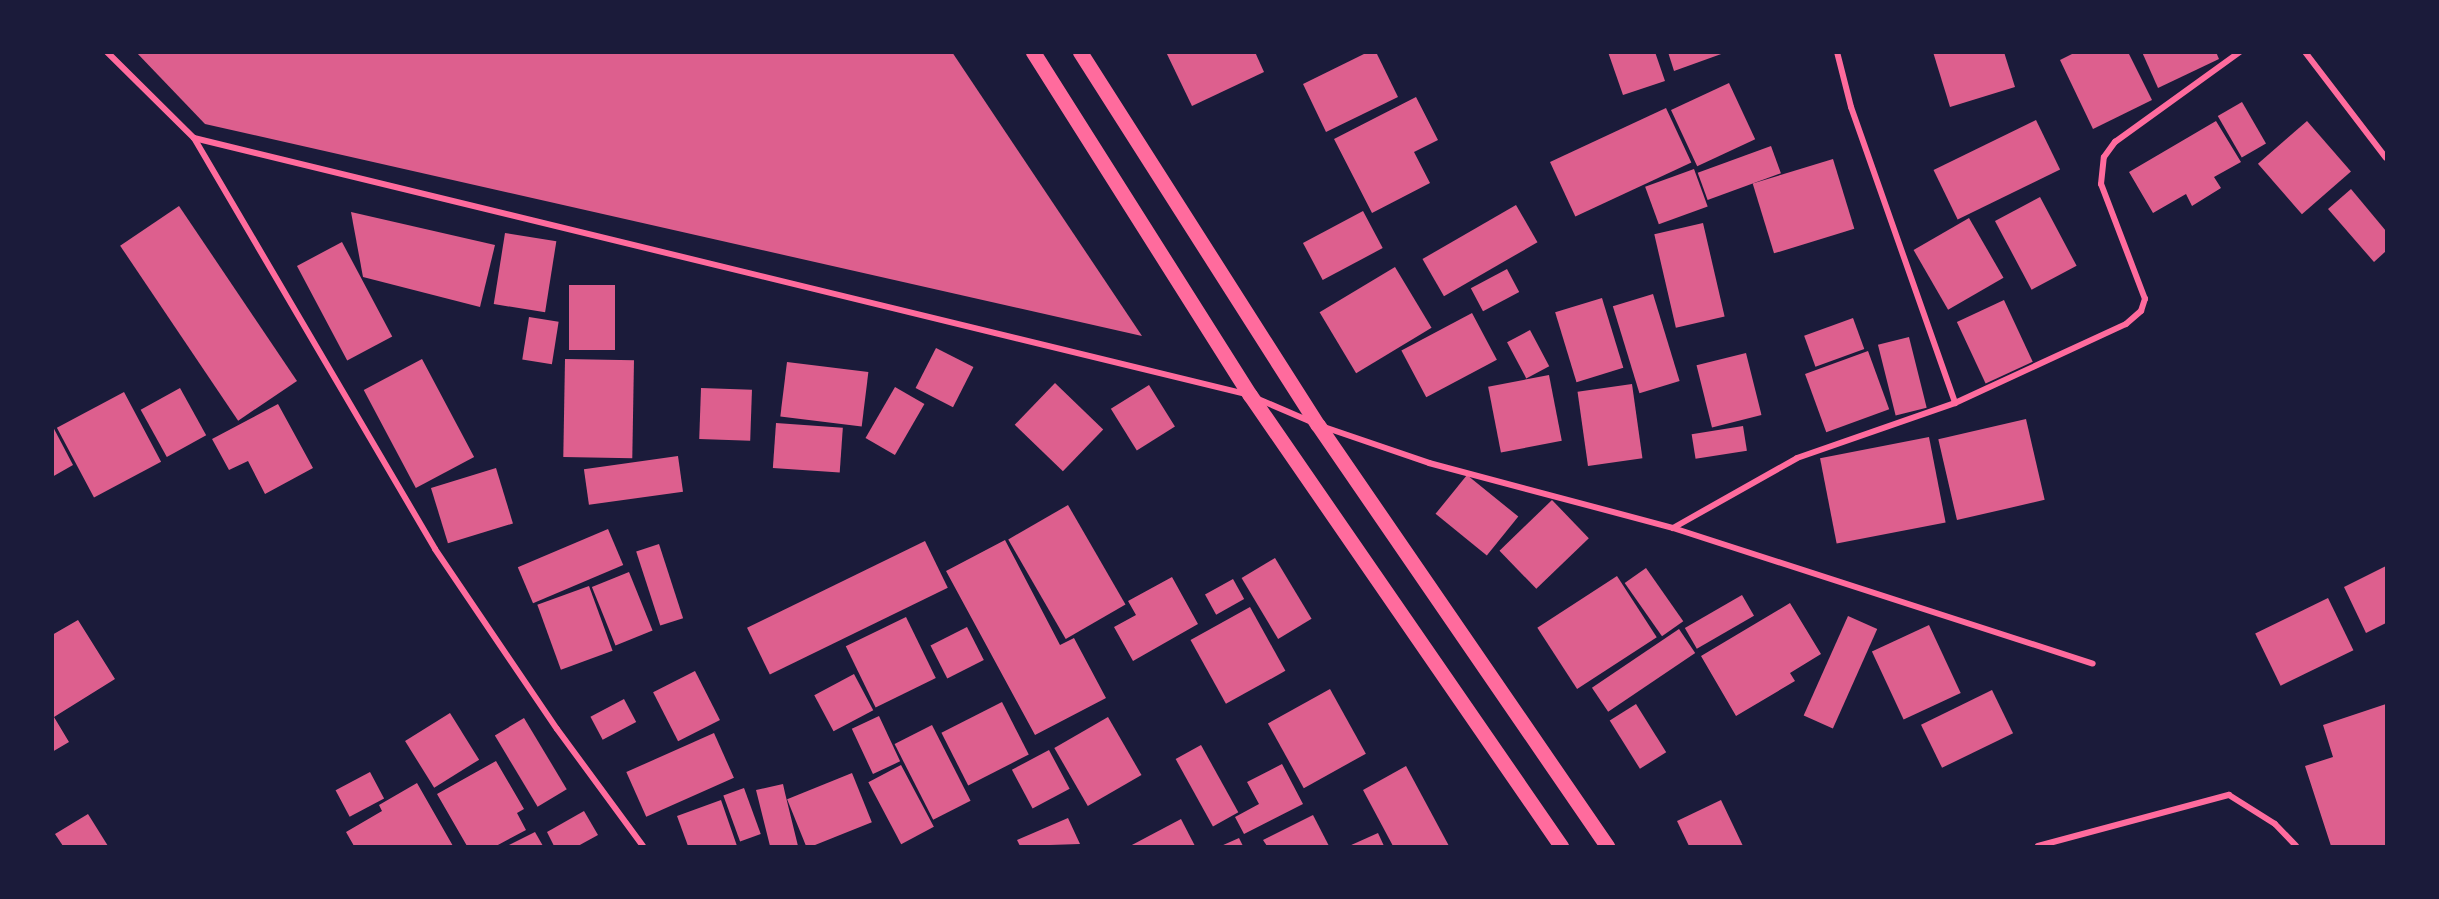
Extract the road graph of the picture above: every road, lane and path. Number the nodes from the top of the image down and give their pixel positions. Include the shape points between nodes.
1 (107, 52) edge
2 (1032, 52) edge
3 (1080, 52) edge
4 (1837, 52) edge
5 (2240, 52) edge
6 (2305, 52) edge
7 (194, 138) junction
8 (2386, 158) edge
9 (1250, 395) junction
10 (1955, 403) junction
11 (1318, 425) junction
12 (1673, 528) junction
13 (2093, 664) dead end
14 (644, 846) edge
15 (1561, 846) edge
16 (1607, 846) edge
17 (2038, 846) edge
18 (2296, 846) edge

1 - 7 street
2 - 9 main road
3 - 11 main road
4 - 10 street via 1851,107
5 - 10 street via 2115,142 2104,157 2101,184 2145,299 2141,311 2126,324
6 - 8 street
7 - 9 street
7 - 14 street via 435,549 557,729
9 - 11 street
9 - 15 main road
10 - 12 street via 1797,458
11 - 12 street via 1429,463
11 - 16 main road
12 - 13 street
17 - 18 street via 2229,795 2275,824

